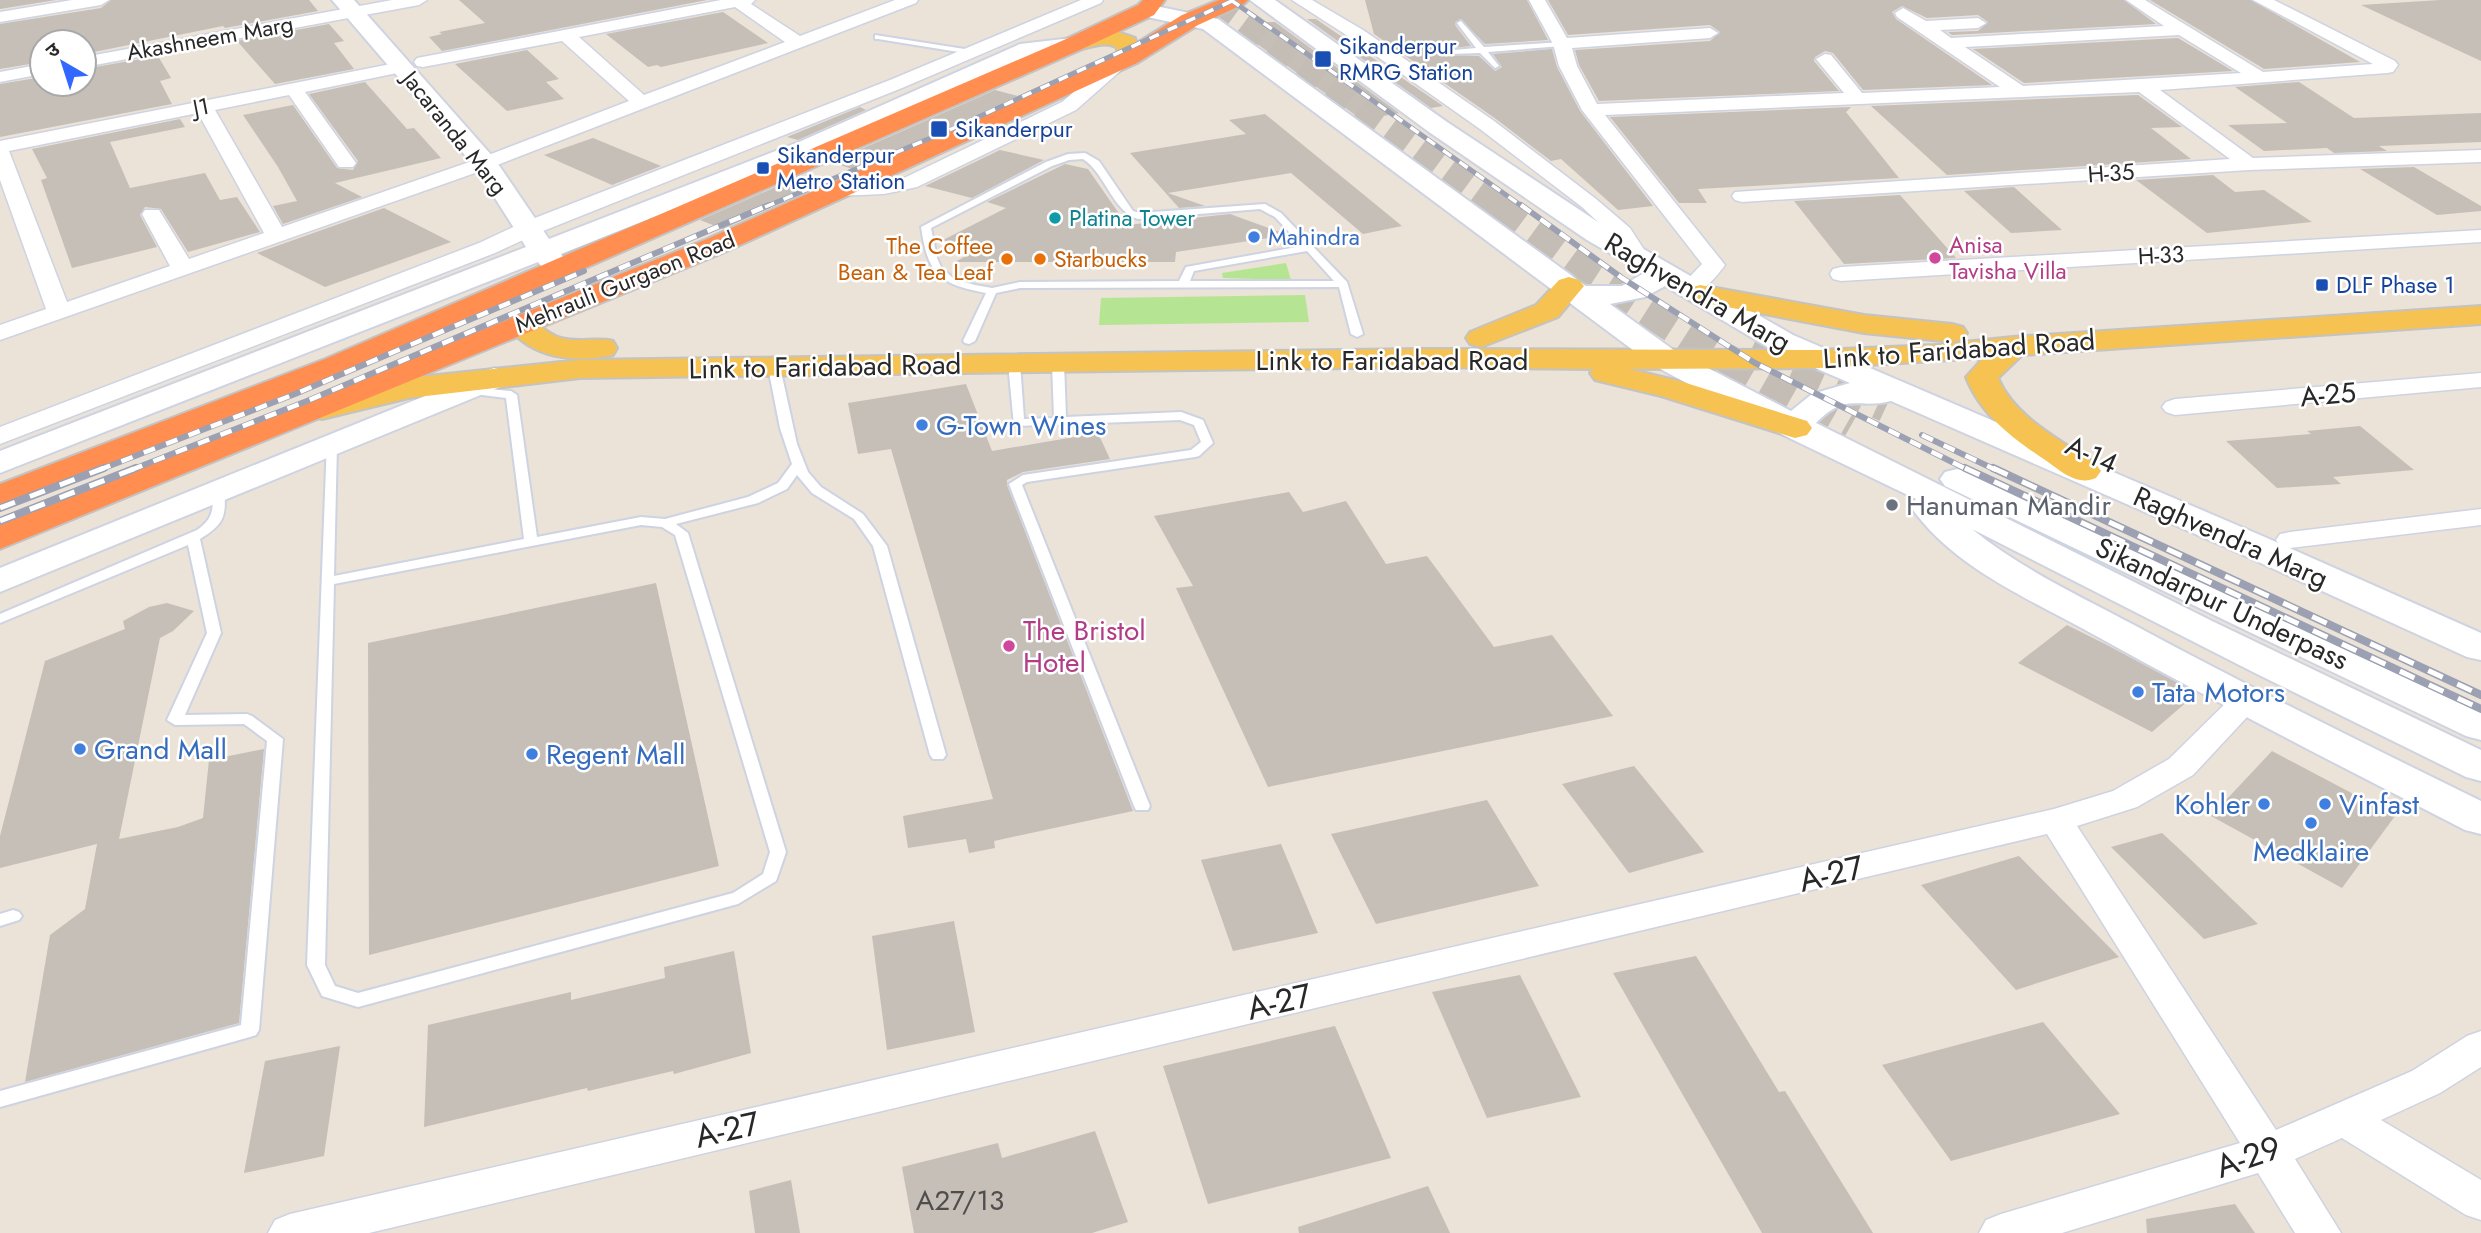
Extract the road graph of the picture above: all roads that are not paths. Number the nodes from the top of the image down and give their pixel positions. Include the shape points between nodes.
1 (101, 0) edge
2 (419, 0) edge
3 (910, 0) edge
4 (1095, 0) edge
5 (1237, 0) edge
6 (1261, 0) edge
7 (1300, 0) edge
8 (1537, 0) edge
9 (2261, 0) edge
10 (743, 1) edge
11 (1150, 5) edge
12 (349, 6) edge
13 (2130, 7) edge
14 (1903, 13) dead end
15 (0, 17) edge
16 (1190, 20) junction
17 (1990, 22) dead end
18 (1461, 23) dead end
19 (1923, 26) junction
20 (2183, 30) junction
21 (1710, 33) dead end
22 (566, 35) junction
23 (878, 37) dead end
24 (798, 43) junction
25 (1949, 43) junction
26 (1562, 44) junction
27 (1072, 45) junction
28 (1480, 50) junction
29 (971, 52) junction
30 (1454, 52) dead end
31 (98, 59) edge
32 (1825, 59) dead end
33 (1125, 60) junction
34 (412, 65) junction
35 (1495, 66) dead end
36 (28, 72) edge
37 (0, 77) edge
38 (2259, 78) junction
39 (2143, 86) junction
40 (293, 88) junction
41 (2020, 92) junction
42 (1858, 99) junction
43 (642, 103) junction
44 (204, 106) junction
45 (1591, 110) junction
46 (0, 147) edge
47 (0, 153) edge
48 (2481, 156) edge
49 (346, 163) dead end
50 (485, 163) junction
51 (2249, 164) junction
52 (1742, 196) dead end
53 (152, 214) dead end
54 (276, 236) junction
55 (2481, 236) edge
56 (572, 237) junction
57 (1309, 248) junction
58 (544, 249) junction
59 (599, 253) junction
60 (1651, 265) junction
61 (183, 269) junction
62 (1841, 274) dead end
63 (1184, 283) junction
64 (1343, 284) junction
65 (992, 291) junction
66 (1575, 291) junction
67 (1695, 291) junction
68 (2481, 296) edge
69 (59, 312) junction
70 (2481, 315) edge
71 (521, 324) junction
72 (0, 333) edge
73 (1952, 333) junction
74 (1357, 334) junction
75 (1634, 334) junction
76 (1481, 338) junction
77 (969, 341) junction
78 (1782, 342) junction
79 (2013, 346) junction
80 (1664, 358) junction
81 (1819, 359) junction
82 (1555, 360) junction
83 (1014, 363) junction
84 (1058, 363) junction
85 (774, 367) junction
86 (2481, 380) edge
87 (479, 384) junction
88 (1897, 401) junction
89 (2175, 407) dead end
90 (306, 412) junction
91 (2012, 418) junction
92 (1060, 420) junction
93 (1795, 428) junction
94 (1849, 429) tunnel mouth
95 (0, 436) edge
96 (331, 443) junction
97 (0, 463) edge
98 (797, 465) junction
99 (2084, 471) junction
100 (1904, 480) junction
101 (218, 490) junction
102 (0, 496) edge
103 (2481, 517) edge
104 (665, 523) junction
105 (0, 538) edge
106 (193, 538) junction
107 (2290, 540) junction
108 (531, 543) junction
109 (0, 581) edge
110 (327, 581) junction
111 (0, 620) edge
112 (2481, 623) edge
113 (2481, 648) edge
114 (2481, 671) edge
115 (2241, 706) junction
116 (2481, 726) edge
117 (938, 755) dead end
118 (2481, 767) edge
119 (1142, 806) dead end
120 (2481, 819) edge
121 (2056, 820) junction
122 (2481, 1047) edge
123 (0, 1099) edge
124 (2344, 1118) junction
125 (2266, 1153) junction
126 (2481, 1202) edge
127 (290, 1233) edge
128 (2001, 1233) edge
129 (2319, 1233) edge

1 - 15 street
2 - 12 street, Akashneem Marg
3 - 24 street
4 - 29 street
5 - 16 highway, Mehrauli Gurgaon Road
6 - 60 street, Raghvendra Marg via 1438,127
7 - 60 street via 1357,34 1498,133 1589,203
8 - 26 street
9 - 38 street via 2389,65 2381,70
10 - 22 street, J1
10 - 24 street
11 - 16 street
11 - 27 highway, Mehrauli Gurgaon Road
12 - 31 street, Akashneem Marg
12 - 34 street, Jacaranda Marg
13 - 20 street via 2153,12
14 - 19 street
16 - 33 highway, Mehrauli Gurgaon Road
16 - 66 street via 1210,24
17 - 19 street
18 - 28 lane
19 - 25 street
20 - 25 street
20 - 38 street
21 - 26 street
22 - 34 street, J1
22 - 43 street
23 - 29 lane
24 - 43 street
25 - 41 street
26 - 28 lane
26 - 45 street
27 - 33 main road via 1112,37 1127,43
27 - 56 street via 1028,50 808,147
27 - 59 highway, Mehrauli Gurgaon Road
28 - 30 lane
28 - 35 lane
29 - 58 street
32 - 42 street
33 - 71 highway, Mehrauli Gurgaon Road via 717,245
34 - 40 street, J1
34 - 50 street, Jacaranda Marg
36 - 37 street
38 - 39 street
39 - 41 street
39 - 51 street
40 - 44 street, J1
40 - 49 street
41 - 42 street
42 - 45 street
43 - 50 street
44 - 46 street, J1
44 - 54 street
45 - 67 street via 1714,265
47 - 69 street
48 - 51 street, H-35
50 - 54 street
50 - 58 street, Jacaranda Marg
51 - 52 street, H-35
53 - 61 street
54 - 61 street
55 - 62 street, H-33
56 - 58 street via 557,229
56 - 59 street
57 - 63 lane via 1190,269
57 - 64 lane
57 - 65 lane via 1278,215 1262,206 1138,216 1130,212 1096,163 1085,156 1068,157 926,227 929,255 941,276 957,285
58 - 59 highway, Mehrauli Gurgaon Road
58 - 95 street via 487,248
58 - 97 street
58 - 102 highway, Mehrauli Gurgaon Road via 337,366
60 - 66 street via 1648,286 1633,293 1612,297
60 - 67 street, Raghvendra Marg
61 - 69 street
63 - 64 lane
63 - 65 lane via 1020,285
64 - 74 lane
65 - 77 lane
66 - 75 street
66 - 76 main road via 1547,311
67 - 73 main road via 1864,324
67 - 78 street, Raghvendra Marg
68 - 73 main road, Link to Faridabad Road
69 - 72 street
70 - 79 main road, Link to Faridabad Road
71 - 77 main road, Link to Faridabad Road via 536,340 555,348
71 - 90 highway, Mehrauli Gurgaon Road
73 - 78 main road, Link to Faridabad Road
74 - 76 main road, Link to Faridabad Road
74 - 77 main road, Link to Faridabad Road
75 - 76 main road, Link to Faridabad Road via 1547,341
75 - 78 main road, Link to Faridabad Road
75 - 80 street
78 - 81 street, Raghvendra Marg
79 - 81 main road, Link to Faridabad Road
79 - 91 main road via 1982,377 1994,403
80 - 81 main road, Link to Faridabad Road
80 - 82 main road, Link to Faridabad Road
80 - 93 street
81 - 88 street, Raghvendra Marg
82 - 84 main road, Link to Faridabad Road
82 - 93 main road via 1672,389
83 - 84 main road, Link to Faridabad Road
83 - 85 main road, Link to Faridabad Road
83 - 92 lane via 1018,423
84 - 92 lane
85 - 87 main road, Link to Faridabad Road via 580,369
85 - 98 lane
86 - 89 street, A-25
87 - 90 main road, Link to Faridabad Road via 409,388
87 - 96 street
87 - 108 lane via 511,395
88 - 93 street via 1867,391 1830,394
88 - 99 street, Raghvendra Marg
88 - 114 street, Sikandarpur Underpass
90 - 105 highway, Mehrauli Gurgaon Road
91 - 99 main road
91 - 107 street, A-14
92 - 119 lane via 1181,416 1199,423 1207,443 1195,453 1023,480 1014,488
93 - 100 street
94 - 116 street, Sikandarpur Underpass
96 - 101 street
96 - 110 lane
98 - 104 lane via 783,486 753,500
98 - 117 lane via 825,497 870,528 880,547
99 - 113 street, Raghvendra Marg
100 - 115 street via 1945,526 1988,557
100 - 118 street via 2282,673
101 - 106 lane via 221,510 216,524
101 - 109 street
103 - 107 street
104 - 108 lane via 641,521
104 - 110 lane via 681,533 778,852 770,877 738,898 358,1000 328,991 316,965
106 - 111 lane
106 - 123 lane via 214,633 175,720 247,719 275,739 250,1030
107 - 112 street, A-14
108 - 110 lane
115 - 120 street
115 - 121 street, A-27 via 2181,767 2125,799
121 - 125 street
121 - 127 street, A-27
122 - 124 street, A-29 via 2426,1082
124 - 125 street, A-29
124 - 126 street
125 - 128 street, A-29
125 - 129 street

